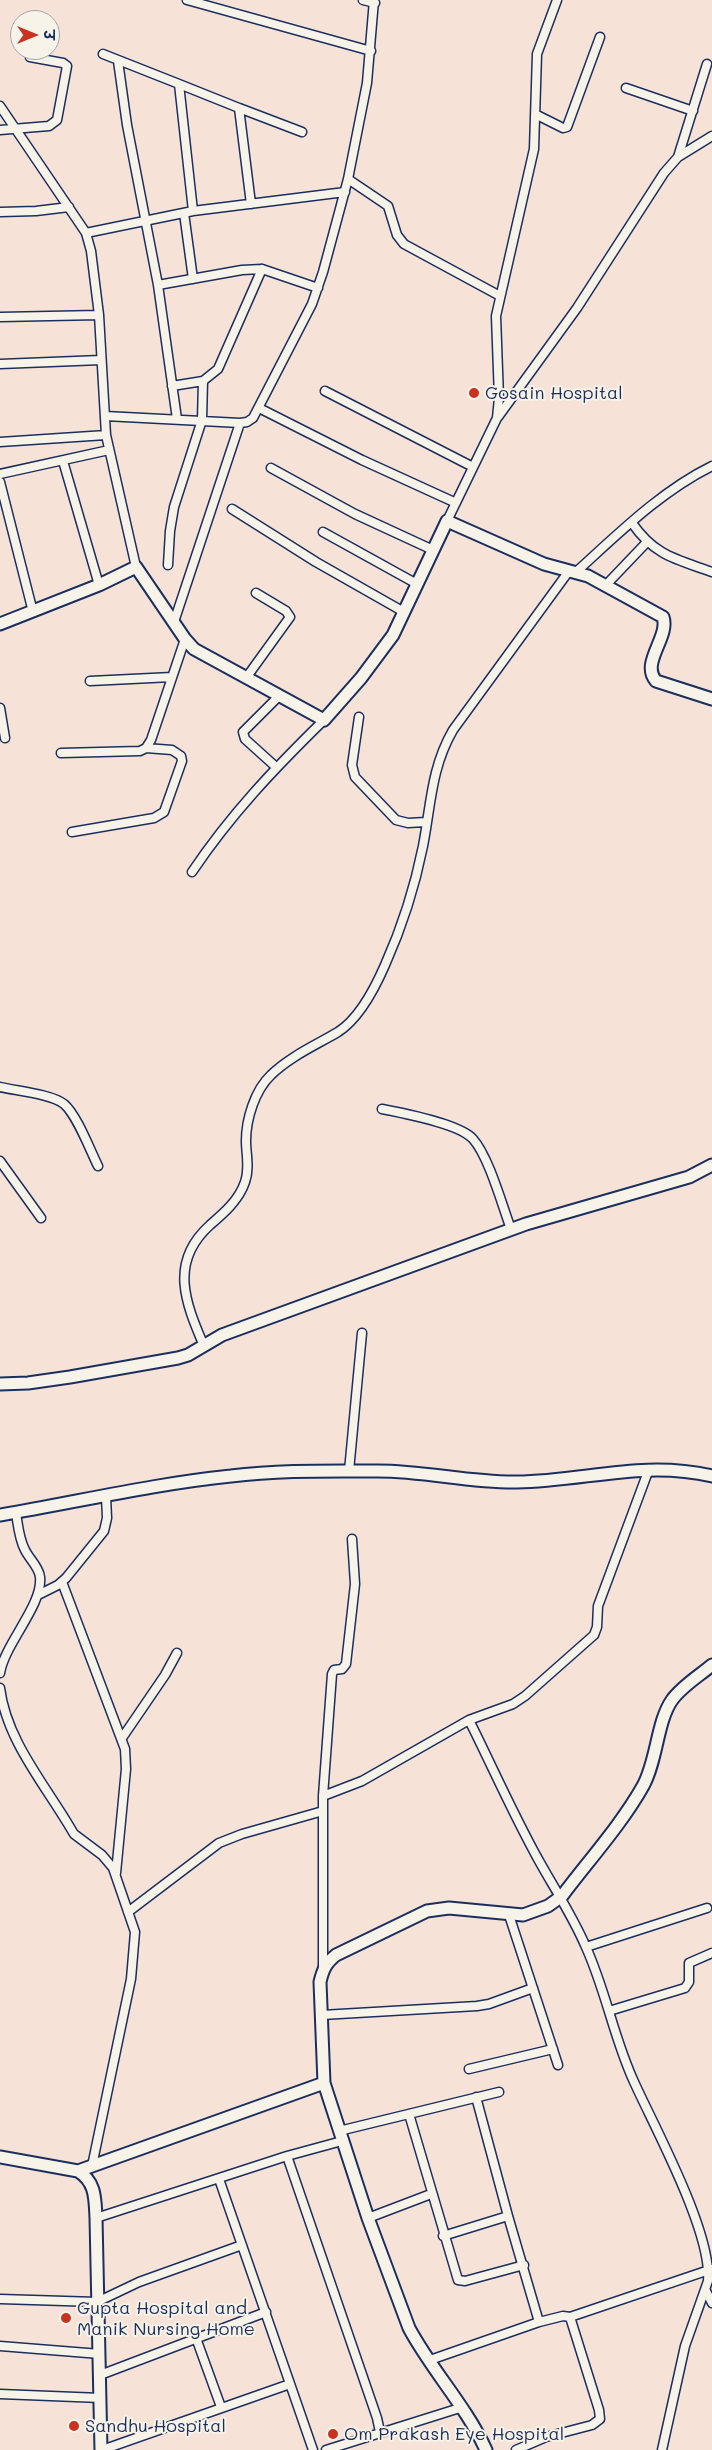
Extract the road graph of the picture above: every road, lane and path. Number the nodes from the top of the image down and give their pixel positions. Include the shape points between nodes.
1 (187, 0) edge
2 (363, 0) edge
3 (558, 0) edge
4 (374, 1) edge
5 (600, 37) dead end
6 (371, 51) junction
7 (103, 54) dead end
8 (46, 60) edge
9 (118, 61) junction
10 (707, 64) dead end
11 (179, 84) junction
12 (626, 88) dead end
13 (0, 106) edge
14 (239, 108) junction
15 (693, 111) junction
16 (537, 115) junction
17 (15, 128) junction
18 (0, 130) edge
19 (302, 132) dead end
20 (712, 136) edge
21 (678, 157) junction
22 (348, 179) junction
23 (345, 192) junction
24 (252, 204) junction
25 (69, 207) junction
26 (193, 211) junction
27 (0, 212) edge
28 (184, 213) junction
29 (145, 220) junction
30 (86, 233) junction
31 (262, 269) junction
32 (193, 279) junction
33 (158, 285) junction
34 (318, 288) junction
35 (500, 296) junction
36 (99, 315) junction
37 (0, 317) edge
38 (101, 360) junction
39 (0, 364) edge
40 (203, 381) junction
41 (172, 386) junction
42 (325, 391) dead end
43 (259, 408) junction
44 (105, 416) junction
45 (497, 418) junction
46 (177, 419) junction
47 (202, 420) junction
48 (240, 423) junction
49 (106, 435) junction
50 (0, 442) edge
51 (109, 450) junction
52 (63, 461) junction
53 (473, 467) junction
54 (271, 468) dead end
55 (711, 469) edge
56 (0, 474) edge
57 (0, 482) edge
58 (454, 502) junction
59 (232, 508) dead end
60 (447, 520) junction
61 (632, 523) junction
62 (323, 532) dead end
63 (647, 542) junction
64 (433, 550) junction
65 (168, 565) dead end
66 (136, 567) junction
67 (573, 571) junction
68 (712, 572) edge
69 (417, 584) junction
70 (99, 585) junction
71 (605, 586) junction
72 (256, 593) dead end
73 (33, 612) junction
74 (404, 612) junction
75 (174, 622) junction
76 (0, 624) edge
77 (185, 639) junction
78 (172, 677) junction
79 (246, 678) junction
80 (90, 681) dead end
81 (280, 695) junction
82 (712, 700) edge
83 (0, 708) edge
84 (359, 717) dead end
85 (324, 720) junction
86 (5, 738) dead end
87 (146, 748) junction
88 (61, 753) dead end
89 (276, 767) junction
90 (426, 822) junction
91 (72, 832) dead end
92 (192, 872) dead end
93 (0, 1087) edge
94 (382, 1109) dead end
95 (0, 1161) edge
96 (712, 1165) edge
97 (98, 1166) dead end
98 (41, 1218) dead end
99 (511, 1229) junction
100 (362, 1333) dead end
101 (204, 1346) junction
102 (0, 1384) edge
103 (649, 1469) junction
104 (349, 1471) junction
105 (712, 1476) edge
106 (106, 1496) junction
107 (16, 1513) junction
108 (0, 1516) edge
109 (352, 1539) dead end
110 (62, 1582) junction
111 (38, 1595) junction
112 (177, 1653) dead end
113 (3, 1655) edge
114 (712, 1665) edge
115 (0, 1673) edge
116 (0, 1688) edge
117 (469, 1720) junction
118 (122, 1738) junction
119 (323, 1796) junction
120 (323, 1811) junction
121 (116, 1875) junction
122 (562, 1896) junction
123 (707, 1908) dead end
124 (128, 1912) junction
125 (509, 1915) junction
126 (586, 1947) junction
127 (712, 1953) edge
128 (323, 1968) junction
129 (533, 1988) junction
130 (609, 2011) junction
131 (322, 2015) junction
132 (553, 2049) junction
133 (558, 2065) dead end
134 (469, 2069) dead end
135 (324, 2083) junction
136 (499, 2092) dead end
137 (476, 2097) junction
138 (409, 2114) junction
139 (341, 2136) junction
140 (288, 2156) junction
141 (0, 2157) edge
142 (92, 2166) junction
143 (78, 2171) junction
144 (219, 2179) junction
145 (431, 2194) junction
146 (508, 2216) junction
147 (96, 2218) junction
148 (368, 2218) junction
149 (443, 2236) junction
150 (242, 2245) junction
151 (524, 2265) junction
152 (711, 2270) edge
153 (706, 2291) junction
154 (0, 2299) edge
155 (97, 2302) junction
156 (712, 2303) edge
157 (266, 2312) junction
158 (570, 2317) junction
159 (539, 2322) junction
160 (196, 2338) junction
161 (0, 2346) edge
162 (100, 2354) junction
163 (430, 2360) junction
164 (100, 2375) junction
165 (290, 2384) junction
166 (0, 2394) edge
167 (101, 2398) junction
168 (221, 2407) junction
169 (462, 2407) junction
170 (380, 2432) junction
171 (102, 2450) edge
172 (312, 2450) edge
173 (326, 2450) edge
174 (486, 2450) edge
175 (516, 2450) edge
176 (662, 2450) edge

1 - 6 street
2 - 4 street
3 - 16 street via 535,64
4 - 6 street
5 - 16 street via 567,127
6 - 22 street
7 - 9 street
8 - 17 street via 67,66 58,120 49,126
9 - 11 street
9 - 29 street
10 - 15 street
11 - 14 street
11 - 26 street
12 - 15 street
13 - 17 street
14 - 19 street
14 - 24 street
15 - 21 street
16 - 35 street via 534,149
17 - 18 street
17 - 25 street
20 - 21 street
21 - 45 street via 664,173 577,308
22 - 23 street
22 - 35 street via 388,206 404,244
23 - 24 street
23 - 34 street
24 - 26 street
25 - 27 street
25 - 30 street
26 - 28 street
28 - 29 street
28 - 32 street
29 - 30 street
29 - 33 street
30 - 36 street
31 - 32 street
31 - 34 street
31 - 40 street via 218,370
32 - 33 street
33 - 41 street
34 - 43 street
35 - 45 street via 496,328
36 - 37 street
36 - 38 street
38 - 39 street
38 - 44 street
40 - 41 street
40 - 47 street
41 - 46 street
42 - 53 street
43 - 48 street via 253,418
43 - 58 street
44 - 46 street
44 - 49 street
45 - 53 street
46 - 47 street
47 - 48 street
47 - 65 street via 174,507
48 - 75 street
49 - 50 street
49 - 51 street
51 - 52 street
51 - 66 street
52 - 56 street
52 - 70 street
53 - 58 street
54 - 64 street via 355,514
55 - 61 street via 690,479
57 - 73 street
58 - 60 street
59 - 74 street via 316,562
60 - 64 street
60 - 67 street via 544,564
61 - 63 street
61 - 67 street
62 - 69 street
63 - 68 street via 659,552
63 - 71 street
64 - 69 street
66 - 70 street
66 - 75 street
67 - 71 street
67 - 90 street via 453,730 436,767
69 - 74 street
70 - 73 street
71 - 82 street via 663,617 664,625 651,669 656,682
72 - 79 street via 286,611 290,617
73 - 76 street
74 - 85 street via 380,655
75 - 77 street
77 - 78 street
77 - 79 street via 194,649
78 - 80 street
78 - 87 street
79 - 81 street
81 - 85 street
81 - 89 street via 242,732 245,739
83 - 86 street
84 - 90 street via 352,766 355,777 396,820
85 - 89 street
87 - 88 street via 140,751
87 - 91 street via 172,750 181,756 182,762 164,812 154,818
89 - 92 street via 232,816
90 - 101 street via 420,861 406,909 377,983 352,1020 271,1074 262,1086 247,1126 248,1168 242,1190 191,1247 186,1259 185,1289
93 - 97 street via 64,1104
94 - 99 street via 415,1115 464,1132 472,1138
95 - 98 street
96 - 99 street via 689,1178
99 - 101 street via 222,1335
100 - 104 street
101 - 102 street via 178,1358 47,1381
103 - 104 street via 515,1482 395,1471
103 - 105 street
103 - 117 street via 598,1606 594,1634 525,1696 513,1704
104 - 106 street via 230,1476
106 - 107 street
106 - 110 street via 104,1531
107 - 108 street
107 - 111 street via 25,1551 38,1569
109 - 119 street via 354,1591 346,1664 332,1674
110 - 111 street
110 - 118 street
111 - 113 street
112 - 118 street
113 - 115 street
114 - 122 street via 672,1700 666,1710 651,1769 634,1802
116 - 121 street via 5,1717 13,1734 74,1834 109,1862
117 - 119 street via 373,1775
117 - 122 street via 539,1859
118 - 121 street via 126,1769
119 - 120 street
120 - 124 street via 220,1843
120 - 128 street
121 - 124 street
122 - 125 street via 537,1911
122 - 126 street
123 - 126 street
124 - 142 street via 135,1932 131,1979
125 - 128 street via 449,1908 427,1910 336,1955
125 - 129 street
126 - 130 street
127 - 130 street via 688,1963 689,1982 685,1988
128 - 131 street via 320,1982
129 - 131 street via 477,2006
129 - 132 street
130 - 152 street via 634,2082 687,2192
131 - 135 street
132 - 133 street
132 - 134 street
135 - 139 street
135 - 142 street
136 - 137 street
137 - 138 street
137 - 146 street
138 - 139 street
138 - 145 street
139 - 140 street
139 - 148 street
140 - 144 street
140 - 170 street
141 - 143 street
142 - 143 street
143 - 147 street via 88,2177 92,2185
144 - 147 street
144 - 150 street
145 - 148 street
145 - 149 street
146 - 149 street
146 - 151 street
147 - 155 street
148 - 163 street via 403,2314 418,2345
149 - 151 street via 455,2276 461,2281
150 - 155 street via 139,2282
150 - 157 street
151 - 159 street
152 - 153 street
152 - 158 street
153 - 156 street
153 - 176 street via 685,2346
154 - 155 street
155 - 162 street
157 - 160 street
157 - 165 street
158 - 159 street
158 - 175 street via 600,2419 592,2425 546,2437
159 - 163 street
160 - 164 street
160 - 168 street
161 - 162 street
162 - 164 street
163 - 169 street
164 - 167 street
165 - 168 street
165 - 172 street
166 - 167 street
167 - 171 street
168 - 171 street
169 - 170 street
169 - 174 street
170 - 173 street

